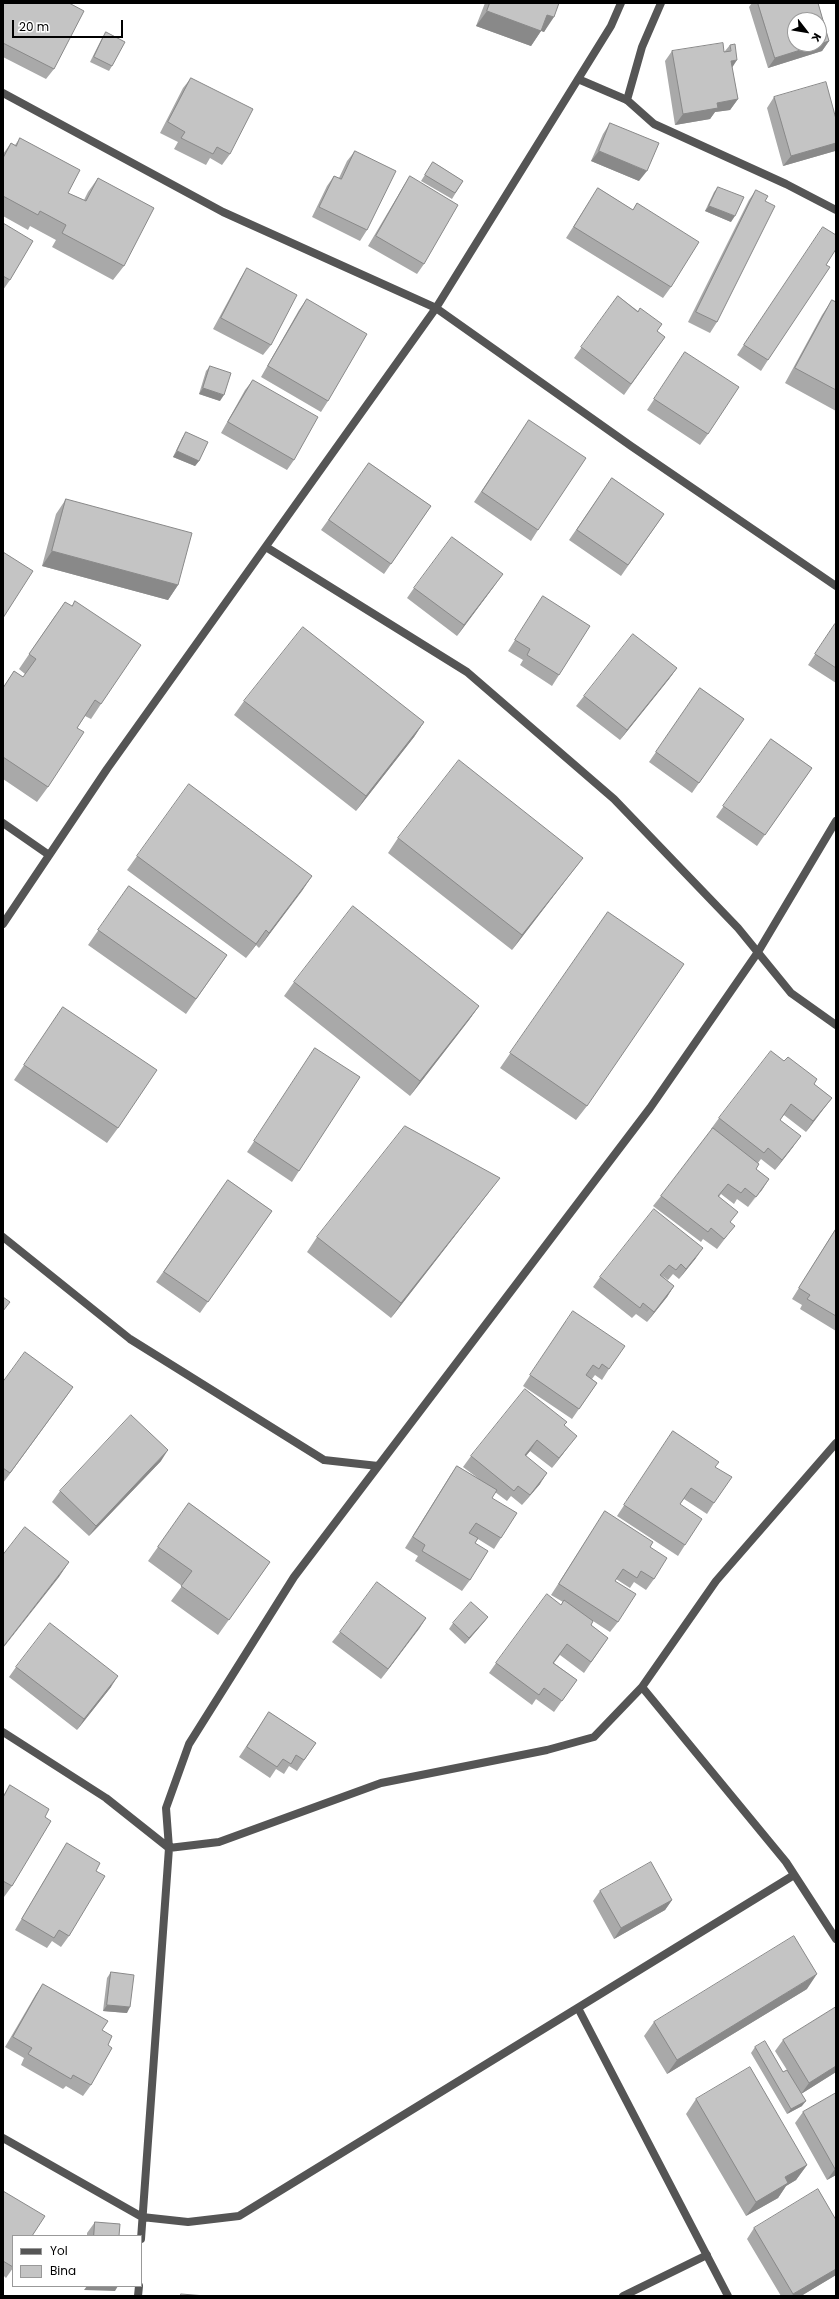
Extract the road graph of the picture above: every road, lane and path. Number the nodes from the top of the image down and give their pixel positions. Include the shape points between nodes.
1 (621, 3) edge
2 (660, 3) edge
3 (578, 79) junction
4 (3, 93) edge
5 (627, 100) junction
6 (836, 210) edge
7 (436, 308) junction
8 (266, 547) junction
9 (836, 586) edge
10 (836, 821) edge
11 (3, 824) edge
12 (49, 855) junction
13 (3, 924) edge
14 (758, 952) junction
15 (836, 1025) edge
16 (3, 1236) edge
17 (836, 1443) edge
18 (378, 1466) junction
19 (642, 1686) junction
20 (3, 1732) edge
21 (169, 1848) junction
22 (794, 1875) junction
23 (836, 1939) edge
24 (578, 2008) junction
25 (3, 2138) edge
26 (142, 2217) junction
27 (141, 2235) edge
28 (707, 2255) junction
29 (623, 2296) edge
30 (728, 2296) edge

1 - 3 street via 611,26
2 - 5 street via 642,47
3 - 5 street
3 - 7 street
4 - 7 street via 223,212
5 - 6 street via 654,124 786,184
7 - 8 street
7 - 9 street via 631,446
8 - 12 street
8 - 14 street via 467,672 614,799
10 - 14 street
11 - 12 street
12 - 13 street
14 - 15 street via 792,993
14 - 18 street via 650,1108
16 - 18 street via 130,1339 324,1460
17 - 19 street via 716,1581
18 - 21 street via 294,1577 189,1744 166,1808
19 - 21 street via 594,1737 547,1750 381,1783 219,1842
19 - 22 street
20 - 21 street via 106,1798
21 - 26 street
22 - 23 street
22 - 24 street
24 - 26 street via 239,2216 188,2222
24 - 28 street
25 - 26 street
26 - 27 street
28 - 29 street
28 - 30 street

